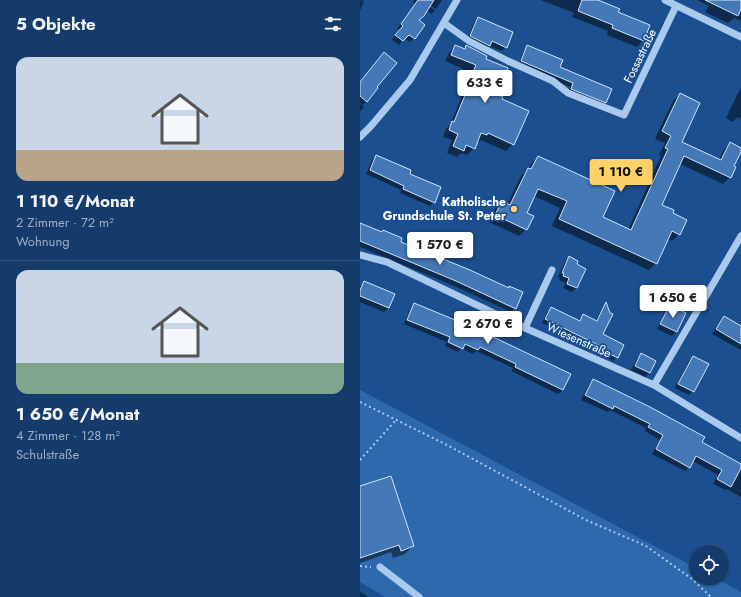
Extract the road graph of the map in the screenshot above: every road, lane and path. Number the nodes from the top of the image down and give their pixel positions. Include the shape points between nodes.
1 (457, 0) edge
2 (665, 0) edge
3 (676, 6) junction
4 (444, 23) junction
5 (741, 36) edge
6 (360, 138) edge
7 (741, 236) edge
8 (360, 255) edge
9 (552, 270) dead end
10 (525, 328) junction
11 (654, 385) junction
12 (360, 402) edge
13 (396, 420) junction
14 (741, 438) edge
15 (360, 460) edge
16 (380, 567) dead end
17 (419, 597) edge
18 (711, 597) edge

1 - 4 street
2 - 3 street
3 - 4 street, Fossastraße via 624,115 576,98 553,81 469,41
3 - 5 street
4 - 6 street via 410,80
7 - 11 street
8 - 10 street, Wiesenstraße via 387,262
9 - 10 street
10 - 11 street, Wiesenstraße
11 - 14 street, Wiesenstraße
12 - 13 path
13 - 15 path
13 - 18 path via 586,520 646,546 692,579
16 - 17 street

